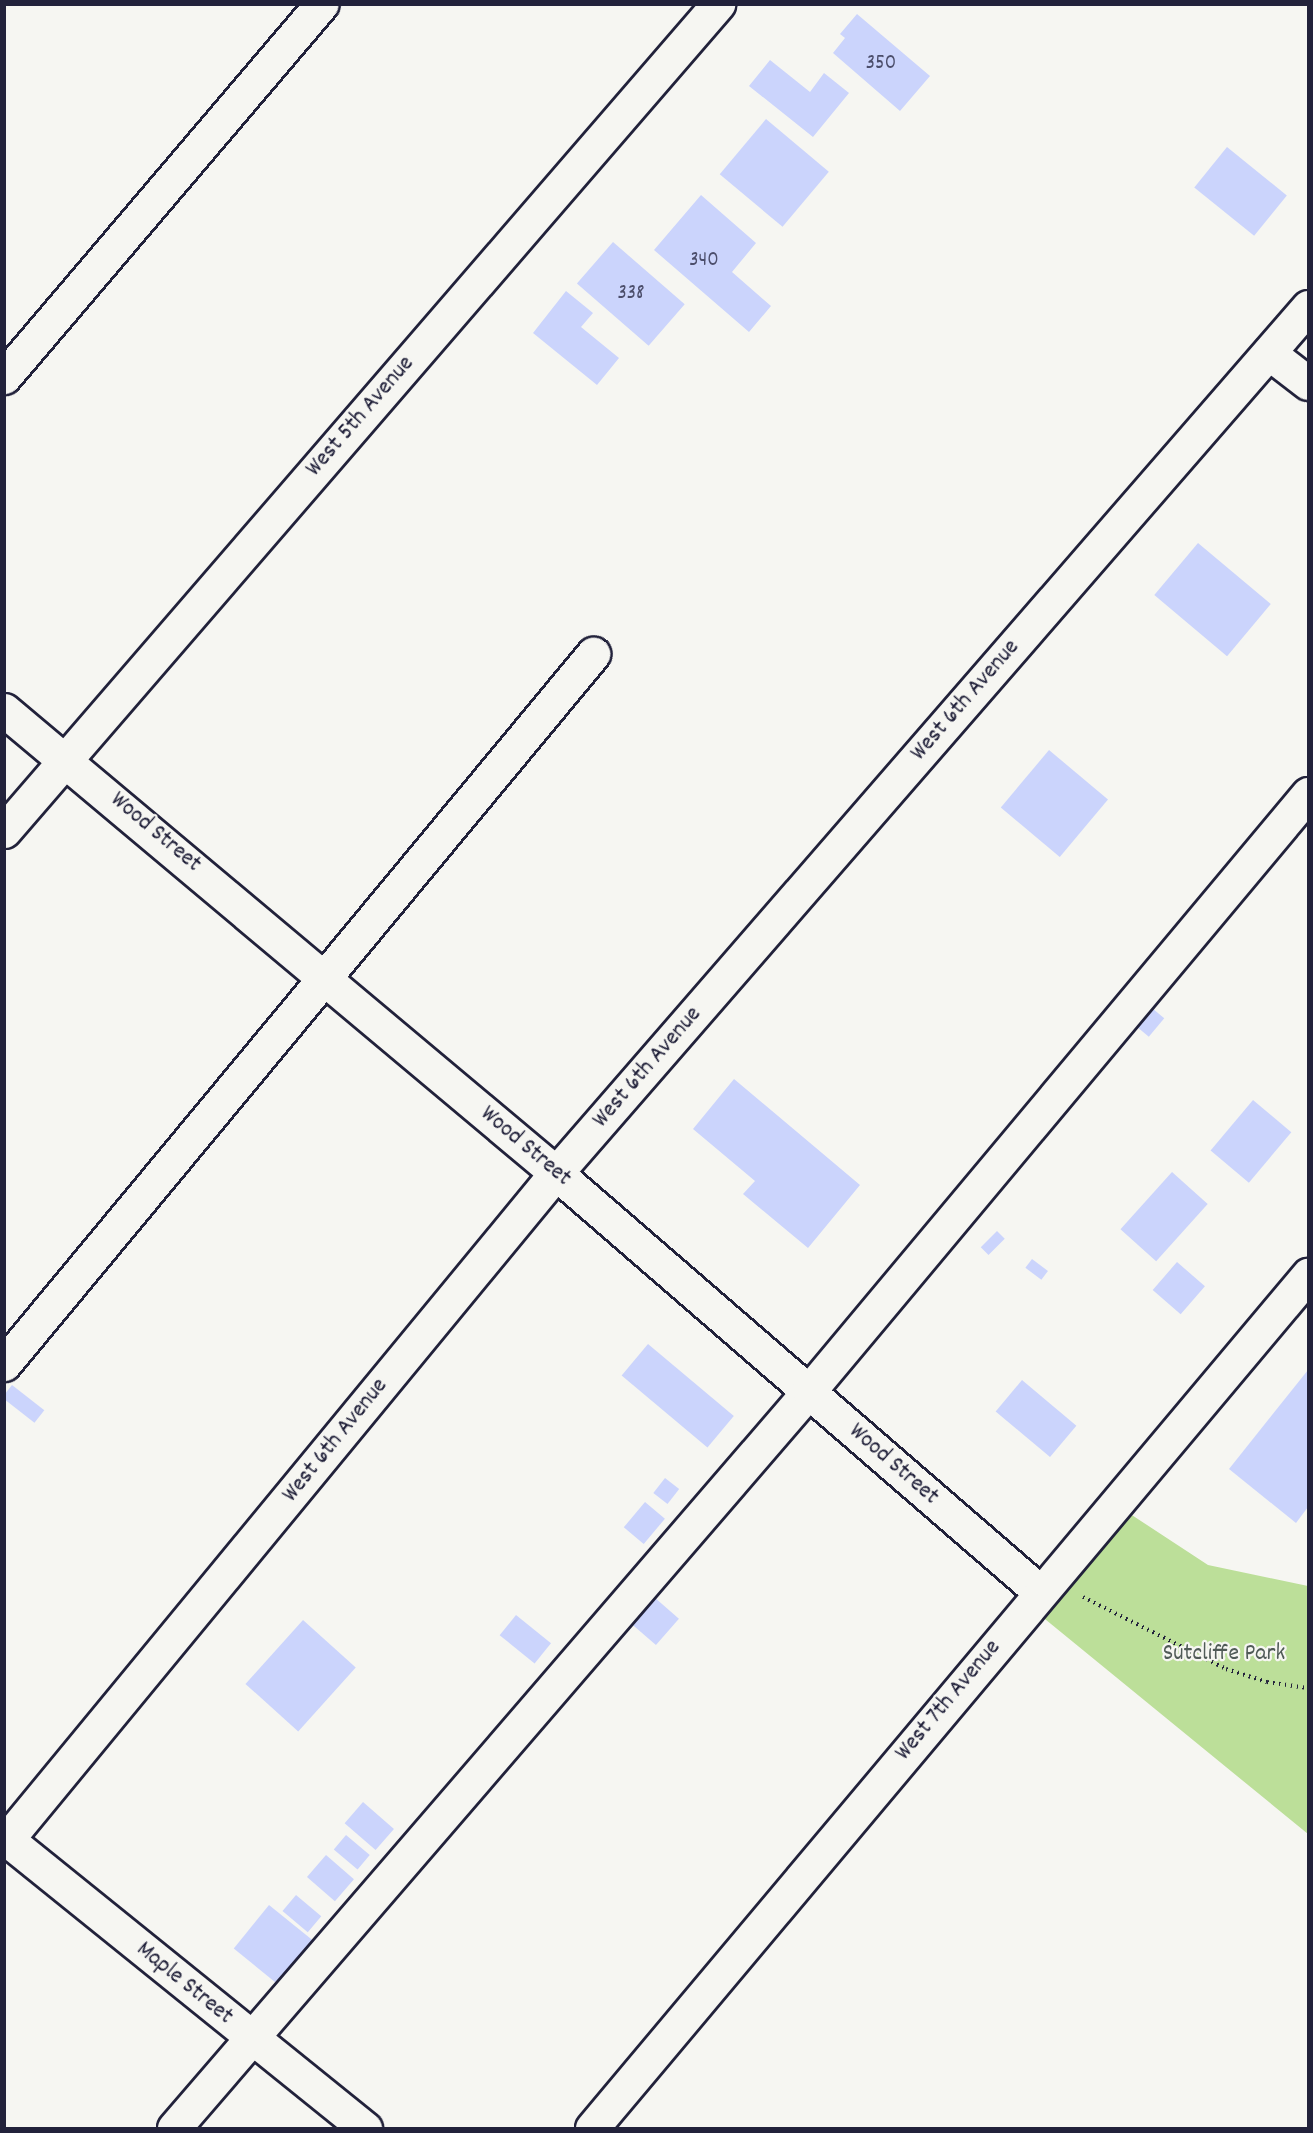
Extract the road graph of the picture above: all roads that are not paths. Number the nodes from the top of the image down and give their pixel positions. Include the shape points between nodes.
1 (322, 4) edge
2 (718, 4) edge
3 (1308, 307) edge
4 (1269, 352) junction
5 (4, 377) edge
6 (1308, 383) edge
7 (593, 654) dead end
8 (4, 710) edge
9 (66, 758) junction
10 (1308, 794) edge
11 (4, 831) edge
12 (326, 978) junction
13 (556, 1173) junction
14 (1306, 1284) edge
15 (4, 1364) edge
16 (808, 1391) junction
17 (1045, 1586) junction
18 (6, 1840) edge
19 (249, 2038) junction
20 (174, 2128) edge
21 (365, 2128) edge
22 (592, 2128) edge

1 - 5 street
2 - 9 street, West 5th Avenue
3 - 4 street, West 6th Avenue
4 - 6 street
4 - 13 street, West 6th Avenue
7 - 12 street
8 - 9 street, Wood Street
9 - 11 street, West 5th Avenue
9 - 12 street, Wood Street
10 - 16 street
12 - 13 street, Wood Street
12 - 15 street
13 - 16 street, Wood Street
13 - 18 street, West 6th Avenue
14 - 17 street, West 7th Avenue
16 - 17 street, Wood Street
16 - 19 street
17 - 22 street, West 7th Avenue
18 - 19 street, Maple Street
19 - 20 street
19 - 21 street, Maple Street

